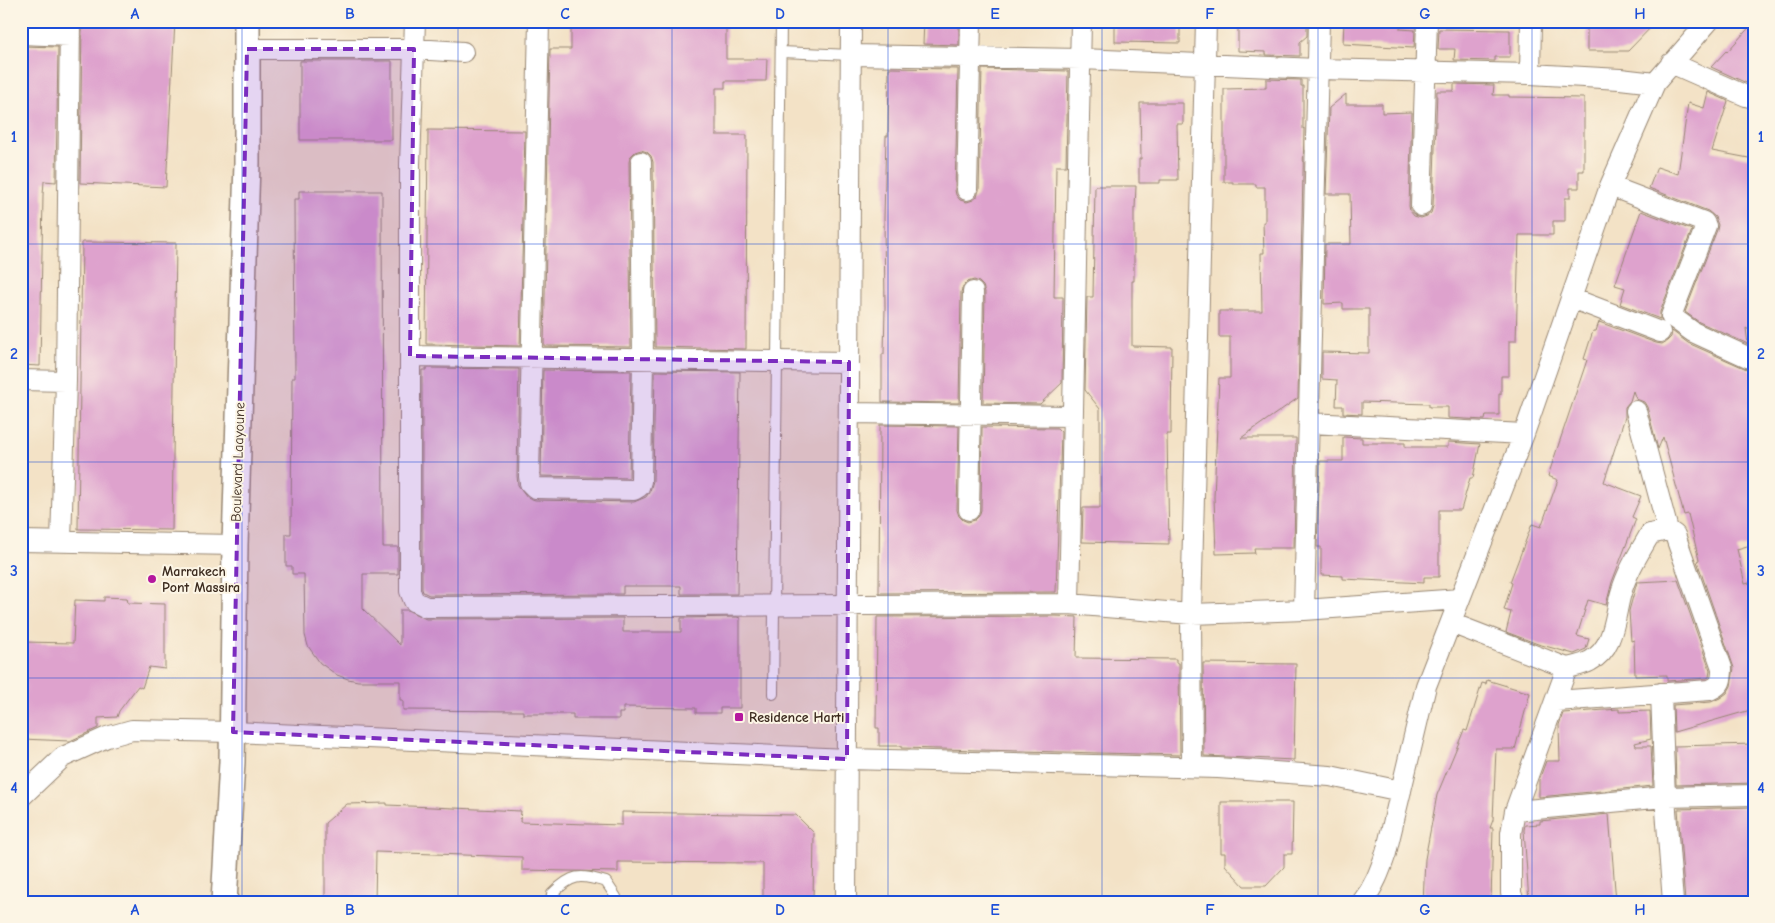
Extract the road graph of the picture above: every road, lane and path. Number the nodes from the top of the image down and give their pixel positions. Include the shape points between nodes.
1 (247, 21) edge
2 (415, 21) edge
3 (539, 21) edge
4 (782, 21) edge
5 (851, 21) edge
6 (971, 21) edge
7 (1081, 21) edge
8 (1206, 21) edge
9 (1319, 21) edge
10 (1427, 21) edge
11 (1531, 21) edge
12 (1709, 21) edge
13 (70, 29) edge
14 (21, 34) edge
15 (247, 49) junction
16 (414, 50) junction
17 (464, 52) dead end
18 (781, 52) junction
19 (851, 55) junction
20 (970, 57) junction
21 (1080, 59) junction
22 (1671, 63) junction
23 (1205, 64) junction
24 (1318, 70) junction
25 (1425, 71) junction
26 (1530, 74) junction
27 (1655, 83) junction
28 (1754, 98) edge
29 (641, 162) dead end
30 (1610, 186) junction
31 (968, 190) dead end
32 (1420, 206) dead end
33 (972, 292) dead end
34 (1571, 298) junction
35 (1660, 332) dead end
36 (410, 356) junction
37 (531, 357) junction
38 (643, 359) junction
39 (1754, 360) edge
40 (777, 361) junction
41 (849, 362) junction
42 (21, 380) edge
43 (66, 381) junction
44 (1636, 411) dead end
45 (849, 413) junction
46 (972, 414) junction
47 (1072, 416) junction
48 (1310, 423) junction
49 (1524, 434) junction
50 (969, 510) dead end
51 (1668, 530) junction
52 (21, 541) edge
53 (61, 541) junction
54 (235, 544) junction
55 (1460, 599) junction
56 (1069, 604) junction
57 (774, 605) junction
58 (848, 605) junction
59 (1304, 610) junction
60 (1190, 614) junction
61 (1451, 622) junction
62 (1568, 668) junction
63 (773, 694) dead end
64 (1661, 694) junction
65 (1556, 701) junction
66 (233, 732) junction
67 (847, 759) junction
68 (1192, 766) junction
69 (1401, 791) junction
70 (1754, 795) edge
71 (21, 797) edge
72 (1665, 797) junction
73 (1515, 811) junction
74 (224, 902) edge
75 (551, 902) edge
76 (615, 902) edge
77 (846, 902) edge
78 (1362, 902) edge
79 (1514, 902) edge
80 (1673, 902) edge

1 - 15 street, Boulevard Laayoune
2 - 16 street
3 - 37 street
4 - 18 lane
5 - 19 street
6 - 20 street
7 - 21 street
8 - 23 street
9 - 24 street
10 - 25 street
11 - 26 street
12 - 22 street
13 - 14 street
13 - 43 street
15 - 16 street
15 - 54 street, Boulevard Laayoune via 248,163
16 - 17 street
16 - 36 street via 410,164
18 - 19 lane
18 - 40 lane
19 - 20 street
19 - 41 street
20 - 21 street
20 - 31 street
21 - 23 street
21 - 47 street
22 - 27 street
22 - 28 street
23 - 24 street
23 - 60 street
24 - 25 street
24 - 48 street
25 - 26 street
25 - 32 street
26 - 27 street
27 - 30 street
29 - 38 street
30 - 34 street
30 - 39 street via 1704,222 1706,226 1671,316 1693,332
33 - 46 street
34 - 35 street
34 - 49 street
36 - 37 street
36 - 57 street via 410,591 414,601 426,607
37 - 38 street
37 - 38 street via 530,483 534,488 624,490 634,490 641,481
38 - 40 street
40 - 41 street
40 - 57 lane
41 - 45 street
42 - 43 street
43 - 53 street
44 - 51 street
45 - 46 street
45 - 58 street
46 - 47 street
46 - 50 street
47 - 56 street
48 - 49 street
48 - 59 street
49 - 55 street
51 - 62 street via 1650,534 1632,564 1620,594 1608,644 1590,661
51 - 64 street via 1675,535 1722,668 1722,680 1719,686 1710,690
52 - 53 street
53 - 54 street
54 - 66 street, Boulevard Laayoune
55 - 59 street
55 - 61 street
56 - 58 street
56 - 60 street
57 - 58 street
57 - 63 lane
58 - 67 street
59 - 60 street
60 - 68 street
61 - 62 street
61 - 69 street via 1426,686
62 - 65 street
64 - 65 street
64 - 72 street
65 - 73 street
66 - 67 street
66 - 71 street via 132,730 107,737 63,757
66 - 74 street, Boulevard Laayoune
67 - 68 street
67 - 77 street
68 - 69 street via 1330,776
69 - 78 street via 1378,878
70 - 72 street
72 - 73 street
72 - 80 street
73 - 79 street via 1511,833
75 - 76 lane via 552,894 565,880 586,876 606,882 616,897

